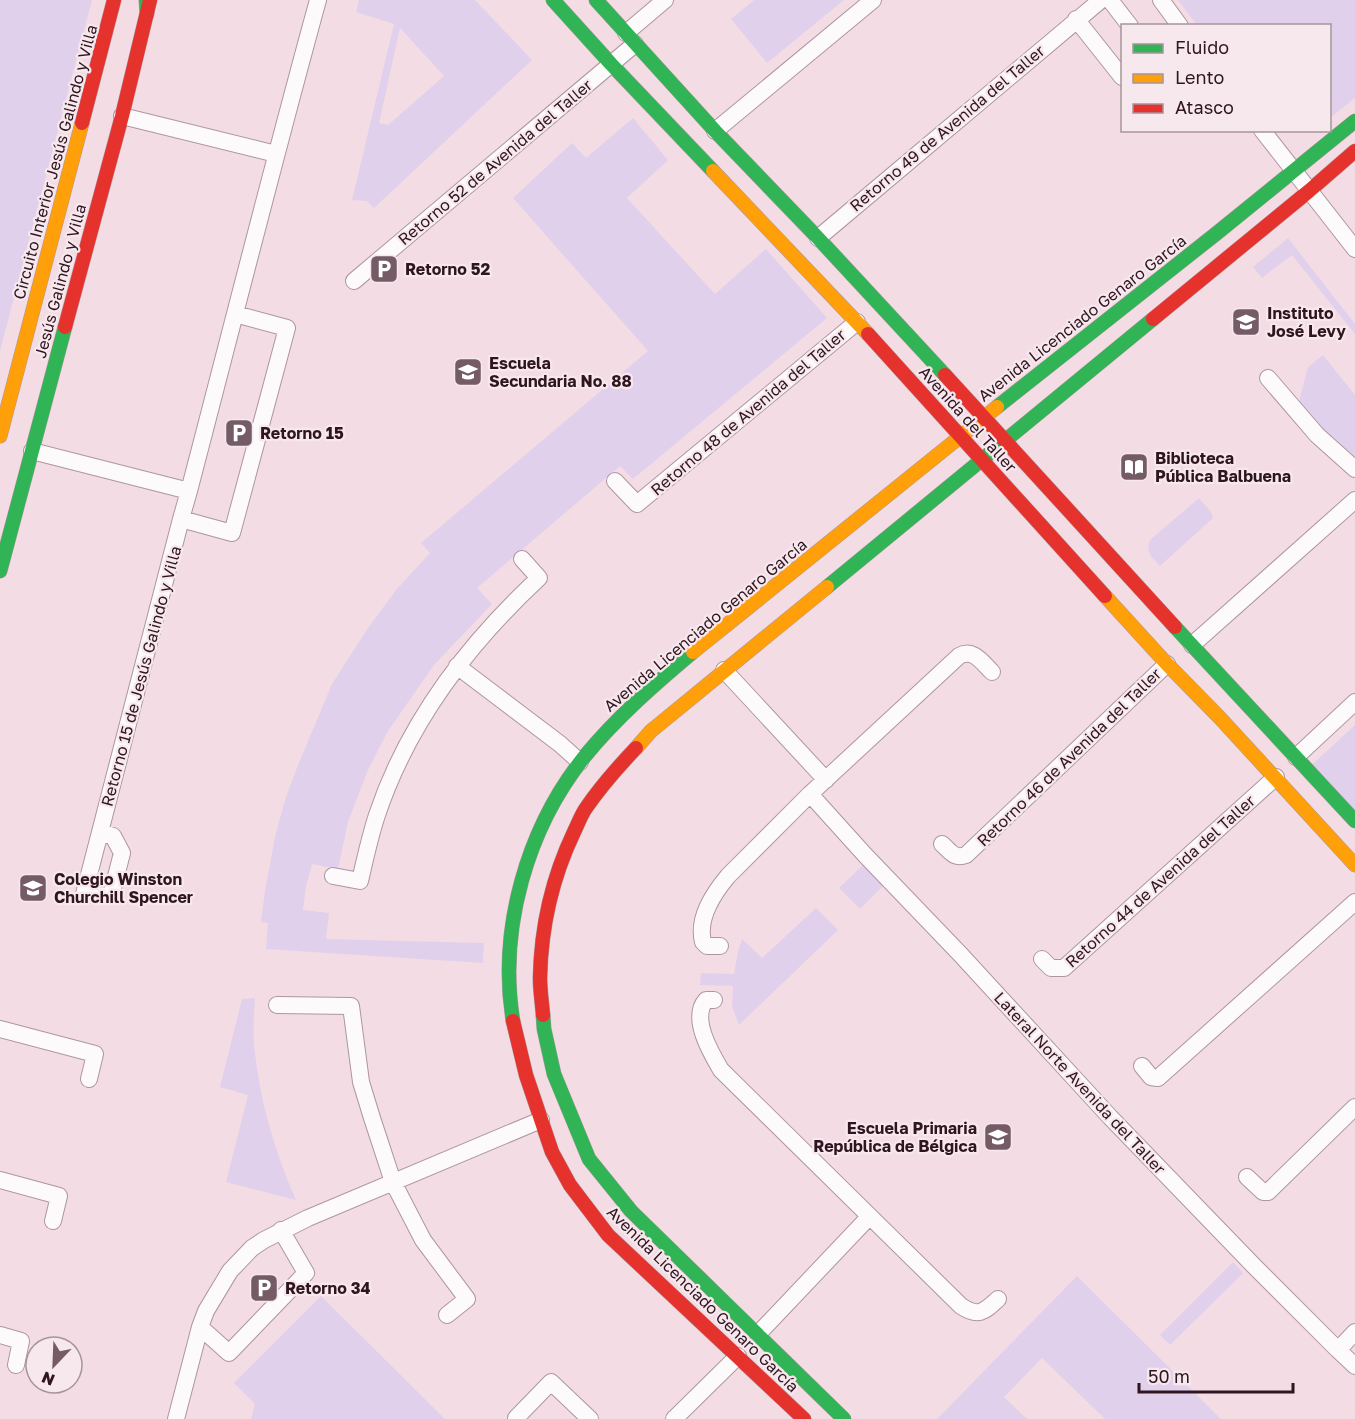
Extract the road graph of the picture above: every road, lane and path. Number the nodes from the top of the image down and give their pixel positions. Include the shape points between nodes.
1 (114, 0) edge
2 (318, 0) edge
3 (553, 0) edge
4 (596, 0) edge
5 (665, 0) edge
6 (873, 0) edge
7 (1101, 0) edge
8 (1110, 0) edge
9 (1161, 0) edge
10 (148, 5) edge
11 (1076, 19) junction
12 (1128, 24) edge
13 (1179, 24) edge
14 (631, 39) junction
15 (611, 64) junction
16 (1121, 76) edge
17 (122, 116) junction
18 (1355, 121) edge
19 (715, 131) junction
20 (1264, 132) edge
21 (1355, 151) edge
22 (276, 154) junction
23 (1294, 172) junction
24 (1309, 191) junction
25 (759, 197) junction
26 (818, 238) junction
27 (1355, 249) edge
28 (354, 281) dead end
29 (235, 314) junction
30 (857, 322) junction
31 (1268, 378) dead end
32 (984, 417) junction
33 (961, 435) junction
34 (0, 436) edge
35 (1004, 440) junction
36 (32, 451) junction
37 (982, 459) junction
38 (1355, 469) edge
39 (615, 481) dead end
40 (189, 491) junction
41 (1355, 500) edge
42 (181, 519) junction
43 (522, 560) dead end
44 (0, 571) edge
45 (1192, 645) junction
46 (1167, 664) junction
47 (457, 666) junction
48 (724, 670) junction
49 (992, 672) dead end
50 (1355, 702) edge
51 (641, 718) junction
52 (1296, 757) junction
53 (580, 762) junction
54 (1276, 777) junction
55 (826, 780) junction
56 (810, 794) junction
57 (1327, 813) junction
58 (1355, 821) edge
59 (100, 832) dead end
60 (942, 844) dead end
61 (1355, 864) edge
62 (333, 876) dead end
63 (1355, 902) edge
64 (720, 946) dead end
65 (525, 950) junction
66 (1042, 959) dead end
67 (714, 1000) dead end
68 (278, 1005) dead end
69 (0, 1029) edge
70 (1142, 1066) dead end
71 (89, 1079) dead end
72 (1355, 1107) edge
73 (541, 1120) junction
74 (1247, 1177) dead end
75 (0, 1180) edge
76 (393, 1182) junction
77 (869, 1217) junction
78 (53, 1221) dead end
79 (620, 1223) junction
80 (281, 1230) junction
81 (999, 1299) dead end
82 (447, 1316) dead end
83 (200, 1327) junction
84 (1355, 1332) edge
85 (758, 1334) junction
86 (0, 1335) edge
87 (1338, 1350) junction
88 (738, 1356) junction
89 (16, 1365) dead end
90 (1355, 1366) edge
91 (841, 1418) edge
92 (176, 1419) edge
93 (516, 1419) edge
94 (590, 1419) edge
95 (674, 1419) edge
96 (804, 1419) edge

1 - 34 main road, Circuito Interior Jesús Galindo y Villa
2 - 22 street, Retorno 15 de Jesús Galindo y Villa
3 - 15 main road, Avenida del Taller
4 - 14 main road, Avenida del Taller
5 - 14 street, Retorno 52 de Avenida del Taller
6 - 19 street
7 - 11 street, Retorno 49 de Avenida del Taller
8 - 12 street
9 - 13 street
10 - 17 main road, Jesús Galindo y Villa
11 - 16 street
11 - 26 street, Retorno 49 de Avenida del Taller
14 - 15 street, Retorno 52 de Avenida del Taller
14 - 19 main road, Avenida del Taller
15 - 25 main road, Avenida del Taller
15 - 28 street, Retorno 52 de Avenida del Taller
17 - 22 street
17 - 36 main road, Jesús Galindo y Villa
18 - 23 main road, Avenida Licenciado Genaro García
19 - 25 main road, Avenida del Taller
20 - 23 street
21 - 24 main road, Avenida Licenciado Genaro García
22 - 29 street, Retorno 15 de Jesús Galindo y Villa
23 - 24 street
23 - 32 main road, Avenida Licenciado Genaro García
24 - 27 street
24 - 35 main road, Avenida Licenciado Genaro García
25 - 26 main road, Avenida del Taller
25 - 30 main road, Avenida del Taller
26 - 32 main road, Avenida del Taller
29 - 40 street, Retorno 15 de Jesús Galindo y Villa
29 - 42 street via 286,328 284,339 232,533
30 - 33 main road, Avenida del Taller
30 - 39 street, Retorno 48 de Avenida del Taller via 636,504
31 - 38 street via 1317,435
32 - 33 main road, Avenida Licenciado Genaro García
32 - 35 main road, Avenida del Taller
33 - 37 main road, Avenida del Taller
33 - 51 main road, Avenida Licenciado Genaro García via 692,653
35 - 37 main road, Avenida Licenciado Genaro García
35 - 45 main road, Avenida del Taller
36 - 40 street
36 - 44 main road, Jesús Galindo y Villa
37 - 46 main road, Avenida del Taller
37 - 48 main road, Avenida Licenciado Genaro García
40 - 42 street, Retorno 15 de Jesús Galindo y Villa
41 - 45 street
42 - 59 street, Retorno 15 de Jesús Galindo y Villa
43 - 47 street via 539,578 504,611
45 - 52 main road, Avenida del Taller
46 - 54 main road, Avenida del Taller
46 - 60 street, Retorno 46 de Avenida del Taller via 966,855 954,855
47 - 53 street
47 - 62 street via 405,748 377,815 360,881
48 - 51 main road, Avenida Licenciado Genaro García
48 - 55 street
49 - 55 street via 970,653 959,656
50 - 52 street
51 - 53 main road, Avenida Licenciado Genaro García via 599,738
51 - 65 main road, Avenida Licenciado Genaro García via 585,810 553,886 546,918
52 - 57 main road, Avenida del Taller
53 - 65 main road, Avenida Licenciado Genaro García via 545,820 528,861 515,908
54 - 57 main road, Avenida del Taller
54 - 66 street, Retorno 44 de Avenida del Taller via 1064,968 1051,968
55 - 56 street
56 - 64 street via 717,889 705,916 702,938 707,946
56 - 87 street, Lateral Norte Avenida del Taller via 1110,1117
57 - 58 main road, Avenida del Taller
57 - 61 main road, Avenida del Taller
63 - 70 street via 1158,1078 1151,1077
65 - 73 main road, Avenida Licenciado Genaro García via 509,991 520,1057
65 - 79 main road, Avenida Licenciado Genaro García via 540,981 544,1029 554,1074
67 - 77 street via 706,1000 700,1011 706,1043 721,1070
68 - 76 street via 351,1006 361,1082
69 - 71 street via 95,1054
72 - 74 street via 1268,1192
73 - 76 street
73 - 79 main road, Avenida Licenciado Genaro García via 557,1165 581,1203
75 - 78 street via 59,1196
76 - 80 street
76 - 82 street via 423,1240 467,1299
77 - 81 street via 968,1311 984,1312
77 - 85 street
79 - 85 main road, Avenida Licenciado Genaro García
79 - 88 main road, Avenida Licenciado Genaro García
80 - 83 street via 252,1248 230,1271
80 - 83 street via 306,1273 229,1353
83 - 92 street
84 - 87 street
85 - 91 main road, Avenida Licenciado Genaro García
86 - 89 street via 21,1341
87 - 90 street, Lateral Norte Avenida del Taller
88 - 95 street
88 - 96 main road, Avenida Licenciado Genaro García
93 - 94 street via 551,1382

